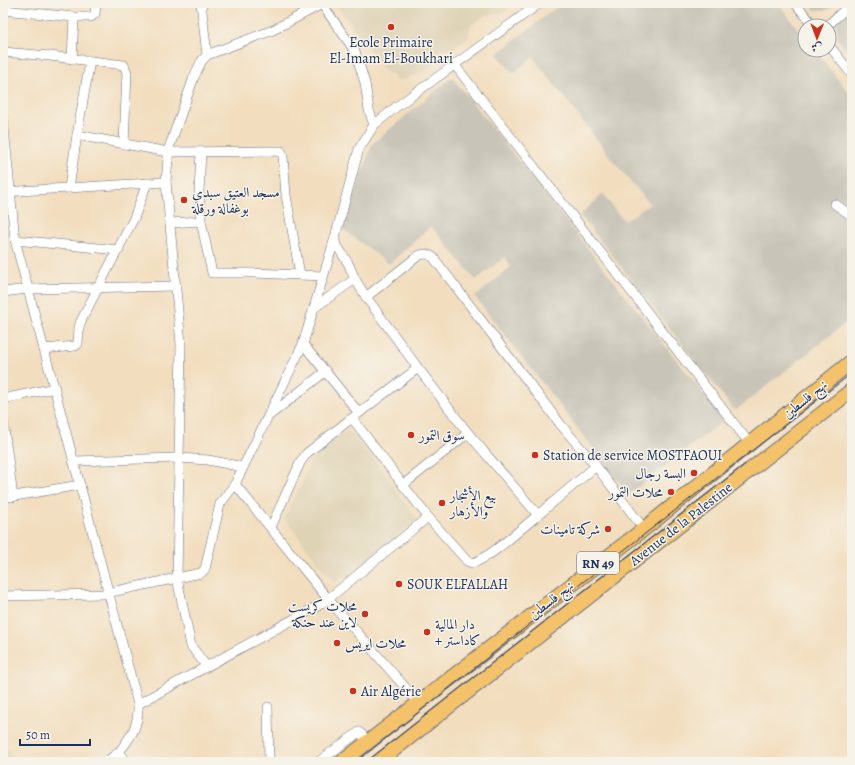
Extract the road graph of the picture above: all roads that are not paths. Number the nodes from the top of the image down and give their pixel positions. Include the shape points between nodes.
1 (96, 3) edge
2 (201, 3) edge
3 (540, 3) edge
4 (795, 3) edge
5 (852, 3) edge
6 (321, 4) edge
7 (3, 10) edge
8 (74, 17) junction
9 (807, 18) edge
10 (836, 18) edge
11 (3, 52) edge
12 (207, 55) junction
13 (837, 55) edge
14 (72, 59) junction
15 (90, 61) junction
16 (454, 64) junction
17 (852, 75) edge
18 (3, 122) edge
19 (374, 125) junction
20 (77, 135) junction
21 (124, 144) junction
22 (168, 152) junction
23 (201, 152) junction
24 (5, 158) edge
25 (166, 182) junction
26 (147, 183) junction
27 (69, 188) junction
28 (7, 191) edge
29 (835, 204) dead end
30 (852, 216) edge
31 (201, 221) junction
32 (170, 223) junction
33 (15, 240) junction
34 (334, 241) junction
35 (118, 250) junction
36 (300, 275) junction
37 (323, 276) junction
38 (356, 280) junction
39 (176, 286) junction
40 (99, 288) junction
41 (28, 289) junction
42 (3, 292) edge
43 (366, 298) junction
44 (314, 308) junction
45 (304, 344) junction
46 (44, 349) junction
47 (852, 361) edge
48 (418, 368) junction
49 (326, 371) junction
50 (55, 388) junction
51 (852, 390) edge
52 (3, 399) edge
53 (355, 415) junction
54 (267, 418) junction
55 (3, 421) edge
56 (468, 433) junction
57 (750, 444) junction
58 (178, 458) junction
59 (73, 461) junction
60 (596, 466) junction
61 (243, 467) junction
62 (235, 484) junction
63 (80, 485) junction
64 (403, 485) junction
65 (13, 496) junction
66 (3, 498) edge
67 (538, 514) junction
68 (428, 517) junction
69 (271, 527) junction
70 (644, 529) junction
71 (177, 578) junction
72 (109, 592) junction
73 (3, 596) edge
74 (328, 599) junction
75 (207, 667) junction
76 (418, 702) junction
77 (138, 704) junction
78 (268, 707) dead end
79 (368, 741) junction
80 (119, 752) junction
81 (106, 762) edge
82 (127, 762) edge
83 (269, 762) edge
84 (318, 762) edge
85 (342, 762) edge
86 (378, 762) edge

1 - 8 street via 93,16
2 - 12 street
3 - 16 street
4 - 9 street
5 - 10 street
6 - 12 street via 273,30
6 - 19 street via 355,51
7 - 8 street
8 - 14 street
11 - 14 street
12 - 22 street via 194,77
13 - 17 street
14 - 15 street
15 - 20 street
15 - 21 street via 121,64 126,69
16 - 19 street
16 - 57 street
18 - 24 street
19 - 34 street via 359,149
20 - 21 street
20 - 27 street
21 - 22 street
22 - 23 street
22 - 25 street
23 - 31 street
23 - 36 street via 278,151 283,154 286,195
24 - 28 street
25 - 26 street
25 - 32 street
26 - 27 street
26 - 35 street
27 - 28 street
28 - 33 street
29 - 30 street
31 - 32 street
31 - 36 street via 212,273
32 - 39 street
33 - 35 street
33 - 41 street
34 - 37 street
34 - 38 street
35 - 40 street
36 - 37 street
37 - 44 street
38 - 43 street
38 - 44 street
39 - 40 street
39 - 58 street via 181,344
40 - 41 street
40 - 46 street via 81,321 77,345
41 - 42 street
41 - 46 street
43 - 48 street
43 - 60 street via 418,256 423,254 433,257 561,425
44 - 45 street
45 - 49 street
45 - 54 street
46 - 50 street
47 - 57 main road, نهج فلسطين / RN 49
48 - 53 street
48 - 56 street
49 - 53 street
49 - 54 street
50 - 52 street
50 - 59 street
51 - 86 main road, Avenue de la Palestine / RN 49
53 - 64 street
53 - 69 street via 307,454
54 - 61 street
55 - 65 street
56 - 64 street
56 - 67 street
57 - 70 main road, نهج فلسطين / RN 49
58 - 59 street
58 - 61 street via 208,460
58 - 71 street
59 - 63 street
60 - 67 street
60 - 70 street
61 - 62 street
62 - 69 street
62 - 71 street via 220,504 205,569 201,573
63 - 65 street
63 - 72 street
64 - 68 street
65 - 66 street
67 - 68 street via 502,545 472,563 467,561
68 - 74 street
69 - 74 street
70 - 76 main road, نهج فلسطين / RN 49
71 - 72 street
71 - 75 street via 191,646
72 - 73 street
72 - 77 street
74 - 75 street
74 - 76 street
75 - 77 street
76 - 79 main road, نهج فلسطين / RN 49
77 - 80 street via 139,716 135,729
78 - 83 street
79 - 84 street via 358,732
79 - 85 main road, نهج فلسطين / RN 49
80 - 81 street
80 - 82 street

